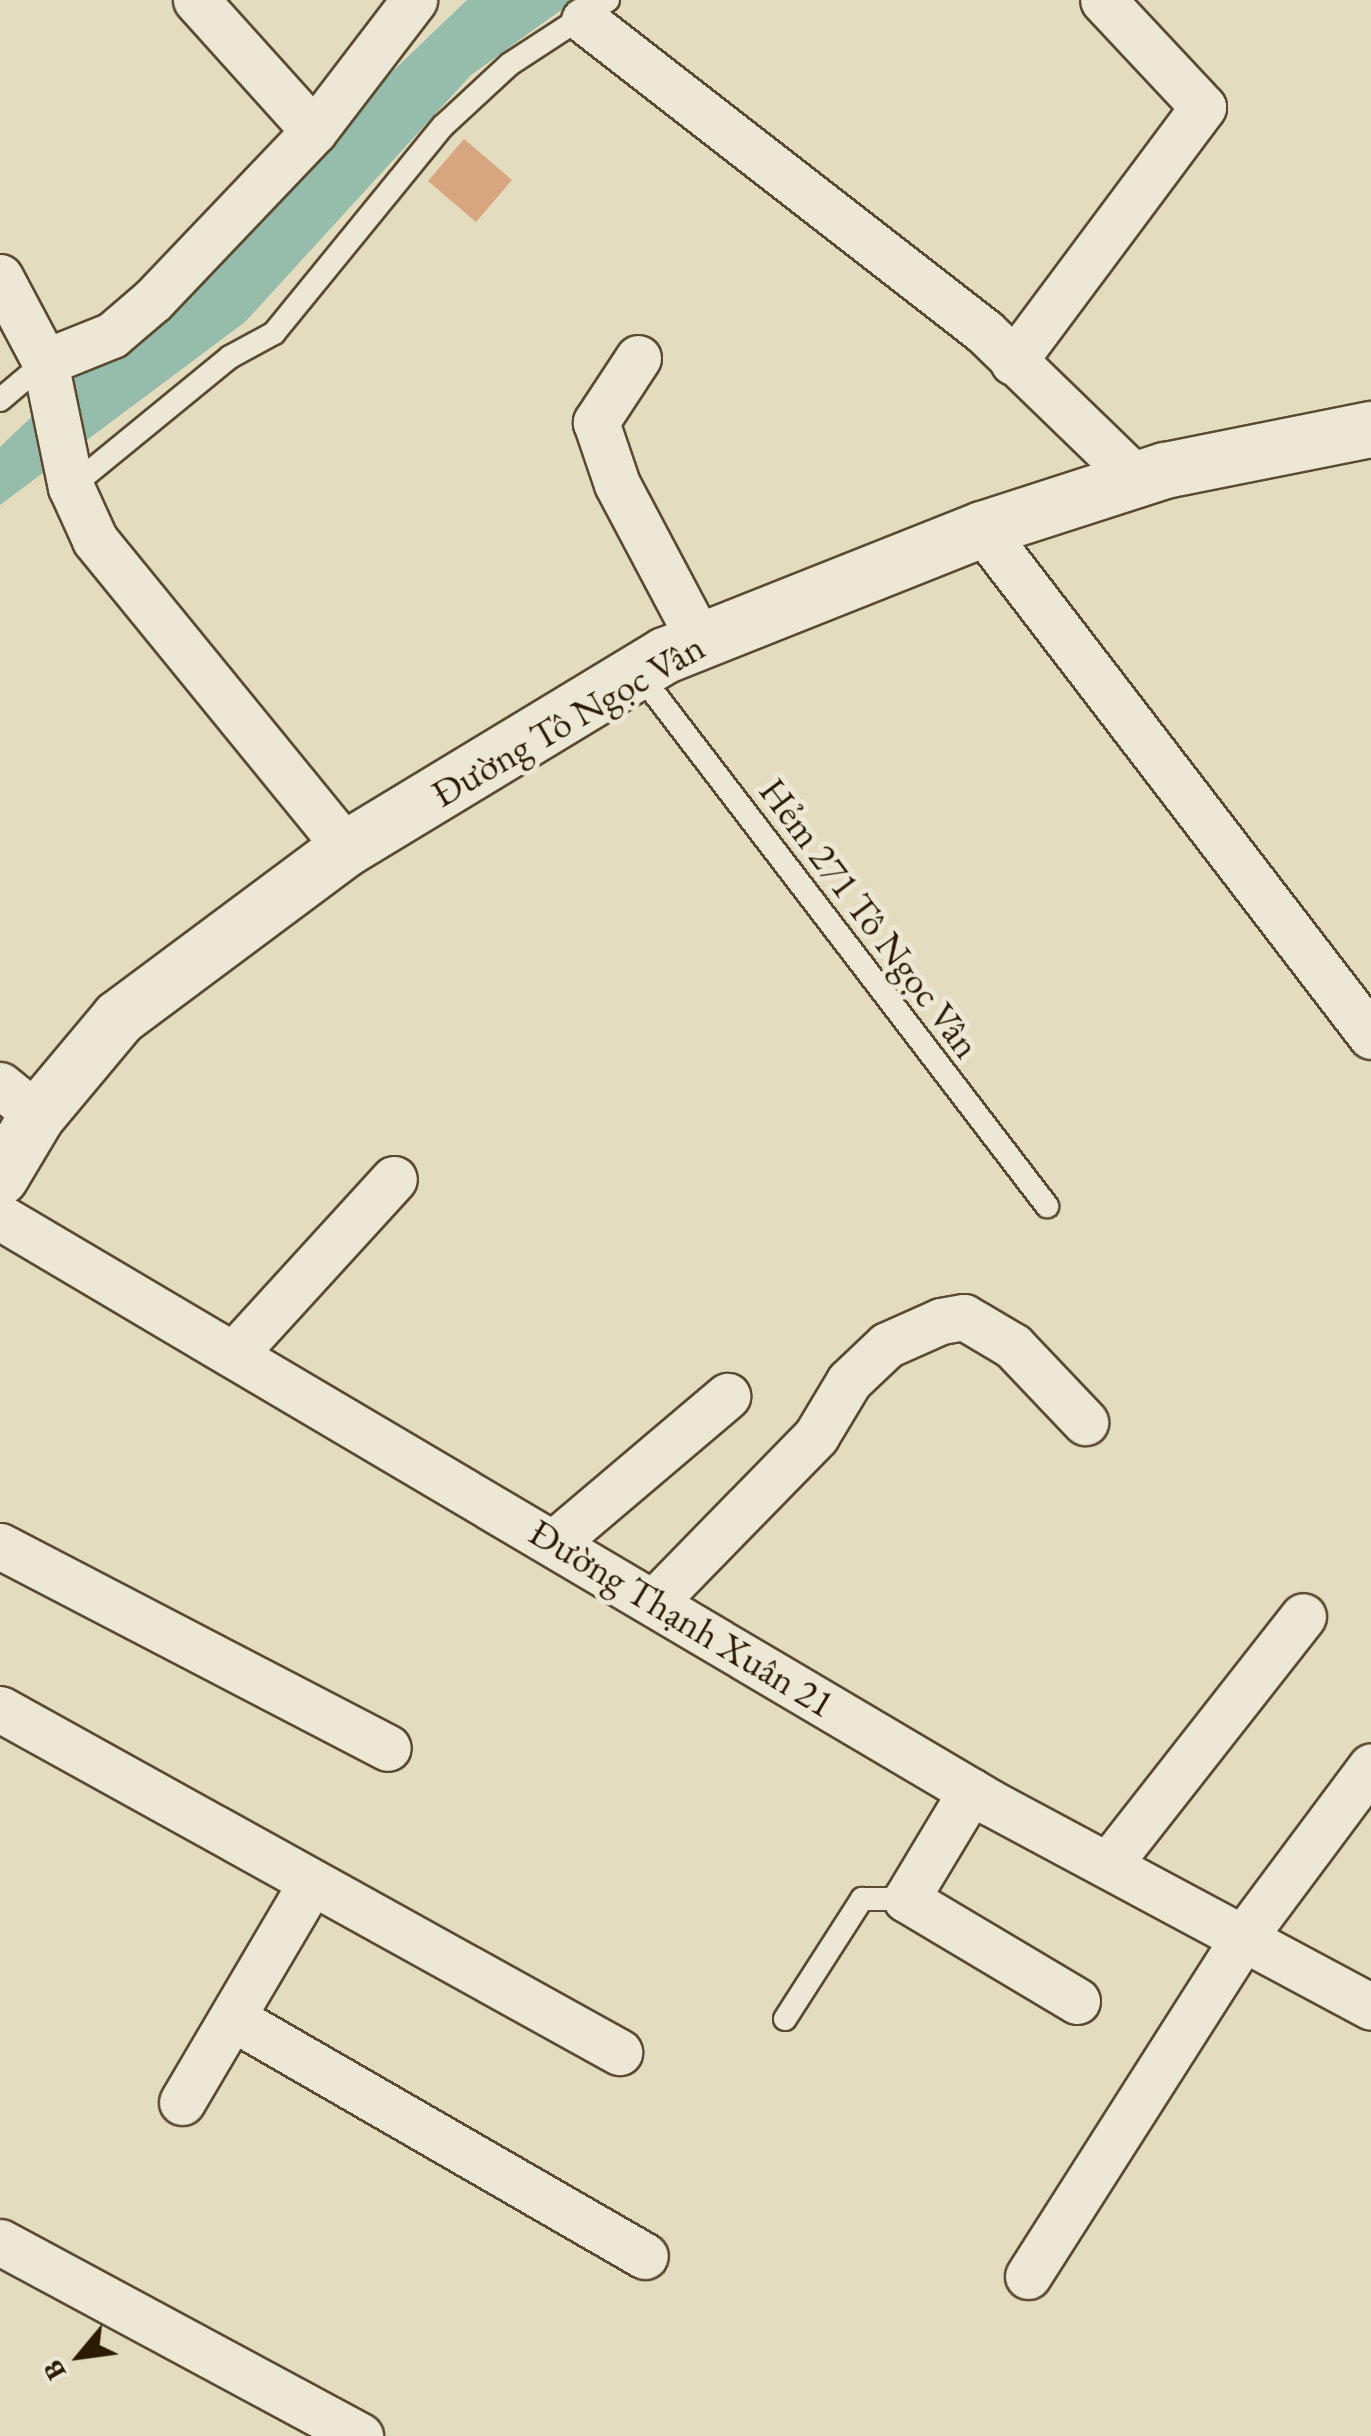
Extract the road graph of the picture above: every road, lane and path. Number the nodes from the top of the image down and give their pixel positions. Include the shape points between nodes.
1 (196, 0) edge
2 (414, 0) edge
3 (1103, 0) edge
4 (596, 10) edge
5 (314, 131) junction
6 (0, 277) edge
7 (638, 358) dead end
8 (1013, 362) junction
9 (47, 375) junction
10 (0, 400) edge
11 (1371, 428) edge
12 (1139, 481) junction
13 (70, 487) junction
14 (982, 529) junction
15 (700, 641) junction
16 (638, 672) junction
17 (346, 848) junction
18 (1371, 1036) edge
19 (18, 1100) edge
20 (0, 1177) edge
21 (394, 1179) dead end
22 (1047, 1206) dead end
23 (0, 1217) edge
24 (234, 1354) junction
25 (728, 1396) dead end
26 (1085, 1422) dead end
27 (556, 1542) junction
28 (0, 1546) edge
29 (655, 1601) junction
30 (1302, 1616) dead end
31 (0, 1709) edge
32 (388, 1748) dead end
33 (1371, 1766) edge
34 (971, 1791) junction
35 (1108, 1865) junction
36 (310, 1886) junction
37 (906, 1899) junction
38 (1243, 1938) junction
39 (1077, 2002) dead end
40 (1371, 2007) edge
41 (785, 2019) dead end
42 (236, 2020) junction
43 (619, 2052) dead end
44 (182, 2102) dead end
45 (0, 2242) edge
46 (645, 2256) dead end
47 (1028, 2276) dead end
48 (360, 2436) edge

1 - 5 street
2 - 5 street
3 - 8 street via 1203,107
4 - 8 street
4 - 13 lane via 510,64 443,126 274,333 230,357
5 - 9 street via 153,300
6 - 9 street
7 - 15 street via 596,422 617,484
8 - 12 street
9 - 10 lane
9 - 13 street
11 - 12 street, Đường Tô Ngọc Vân
12 - 14 street, Đường Tô Ngọc Vân
13 - 17 street via 95,540
14 - 15 street, Đường Tô Ngọc Vân
14 - 18 street
15 - 16 street, Đường Tô Ngọc Vân
16 - 17 street, Đường Tô Ngọc Vân
16 - 22 lane, Hẻm 271 Tô Ngọc Vân
17 - 19 street, Đường Tô Ngọc Vân
19 - 20 street, Đường Tô Ngọc Vân
21 - 24 street
23 - 24 street, Đường Thạnh Xuân 21
24 - 27 street, Đường Thạnh Xuân 21
25 - 27 street
26 - 29 street via 1013,1346 964,1317 941,1321 888,1345 849,1381 816,1436
27 - 29 street, Đường Thạnh Xuân 21
28 - 32 street
29 - 34 street, Đường Thạnh Xuân 21
30 - 35 street
31 - 36 street
33 - 38 street
34 - 35 street, Đường Thạnh Xuân 21
34 - 37 street
35 - 38 street, Đường Thạnh Xuân 21
36 - 42 street
36 - 43 street
37 - 39 street
37 - 41 lane via 862,1899
38 - 40 street, Đường Thạnh Xuân 21
38 - 47 street
42 - 44 street
42 - 46 street
45 - 48 street

